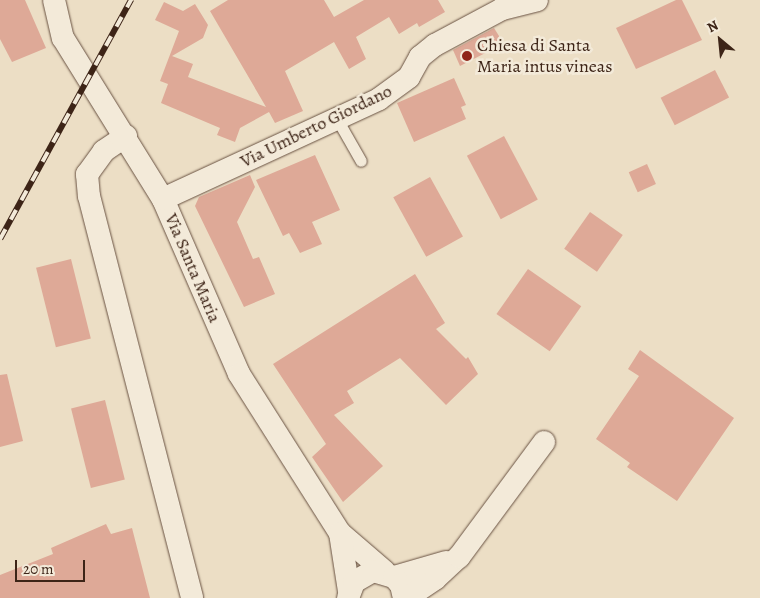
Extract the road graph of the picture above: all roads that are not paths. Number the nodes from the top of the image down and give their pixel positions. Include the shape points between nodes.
1 (54, 0) edge
2 (537, 0) edge
3 (499, 5) edge
4 (337, 119) junction
5 (126, 136) junction
6 (361, 161) dead end
7 (164, 199) junction
8 (544, 442) dead end
9 (340, 533) junction
10 (459, 557) junction
11 (389, 574) junction
12 (349, 595) edge
13 (192, 598) edge
14 (406, 598) edge

1 - 5 street, Via Santa Maria via 63,38
2 - 3 street, Via Umberto Giordano
3 - 4 street, Via Umberto Giordano via 420,57 409,77 379,99
4 - 6 lane
4 - 7 street, Via Umberto Giordano
5 - 7 street, Via Santa Maria
5 - 13 street via 104,151 87,174 89,196
7 - 9 street, Via Santa Maria via 239,374
8 - 10 street
9 - 11 street, Via Santa Maria
9 - 12 street, Via Santa Maria
10 - 11 street via 425,570
10 - 14 street via 435,580
11 - 12 street via 362,574
11 - 14 street via 401,585

